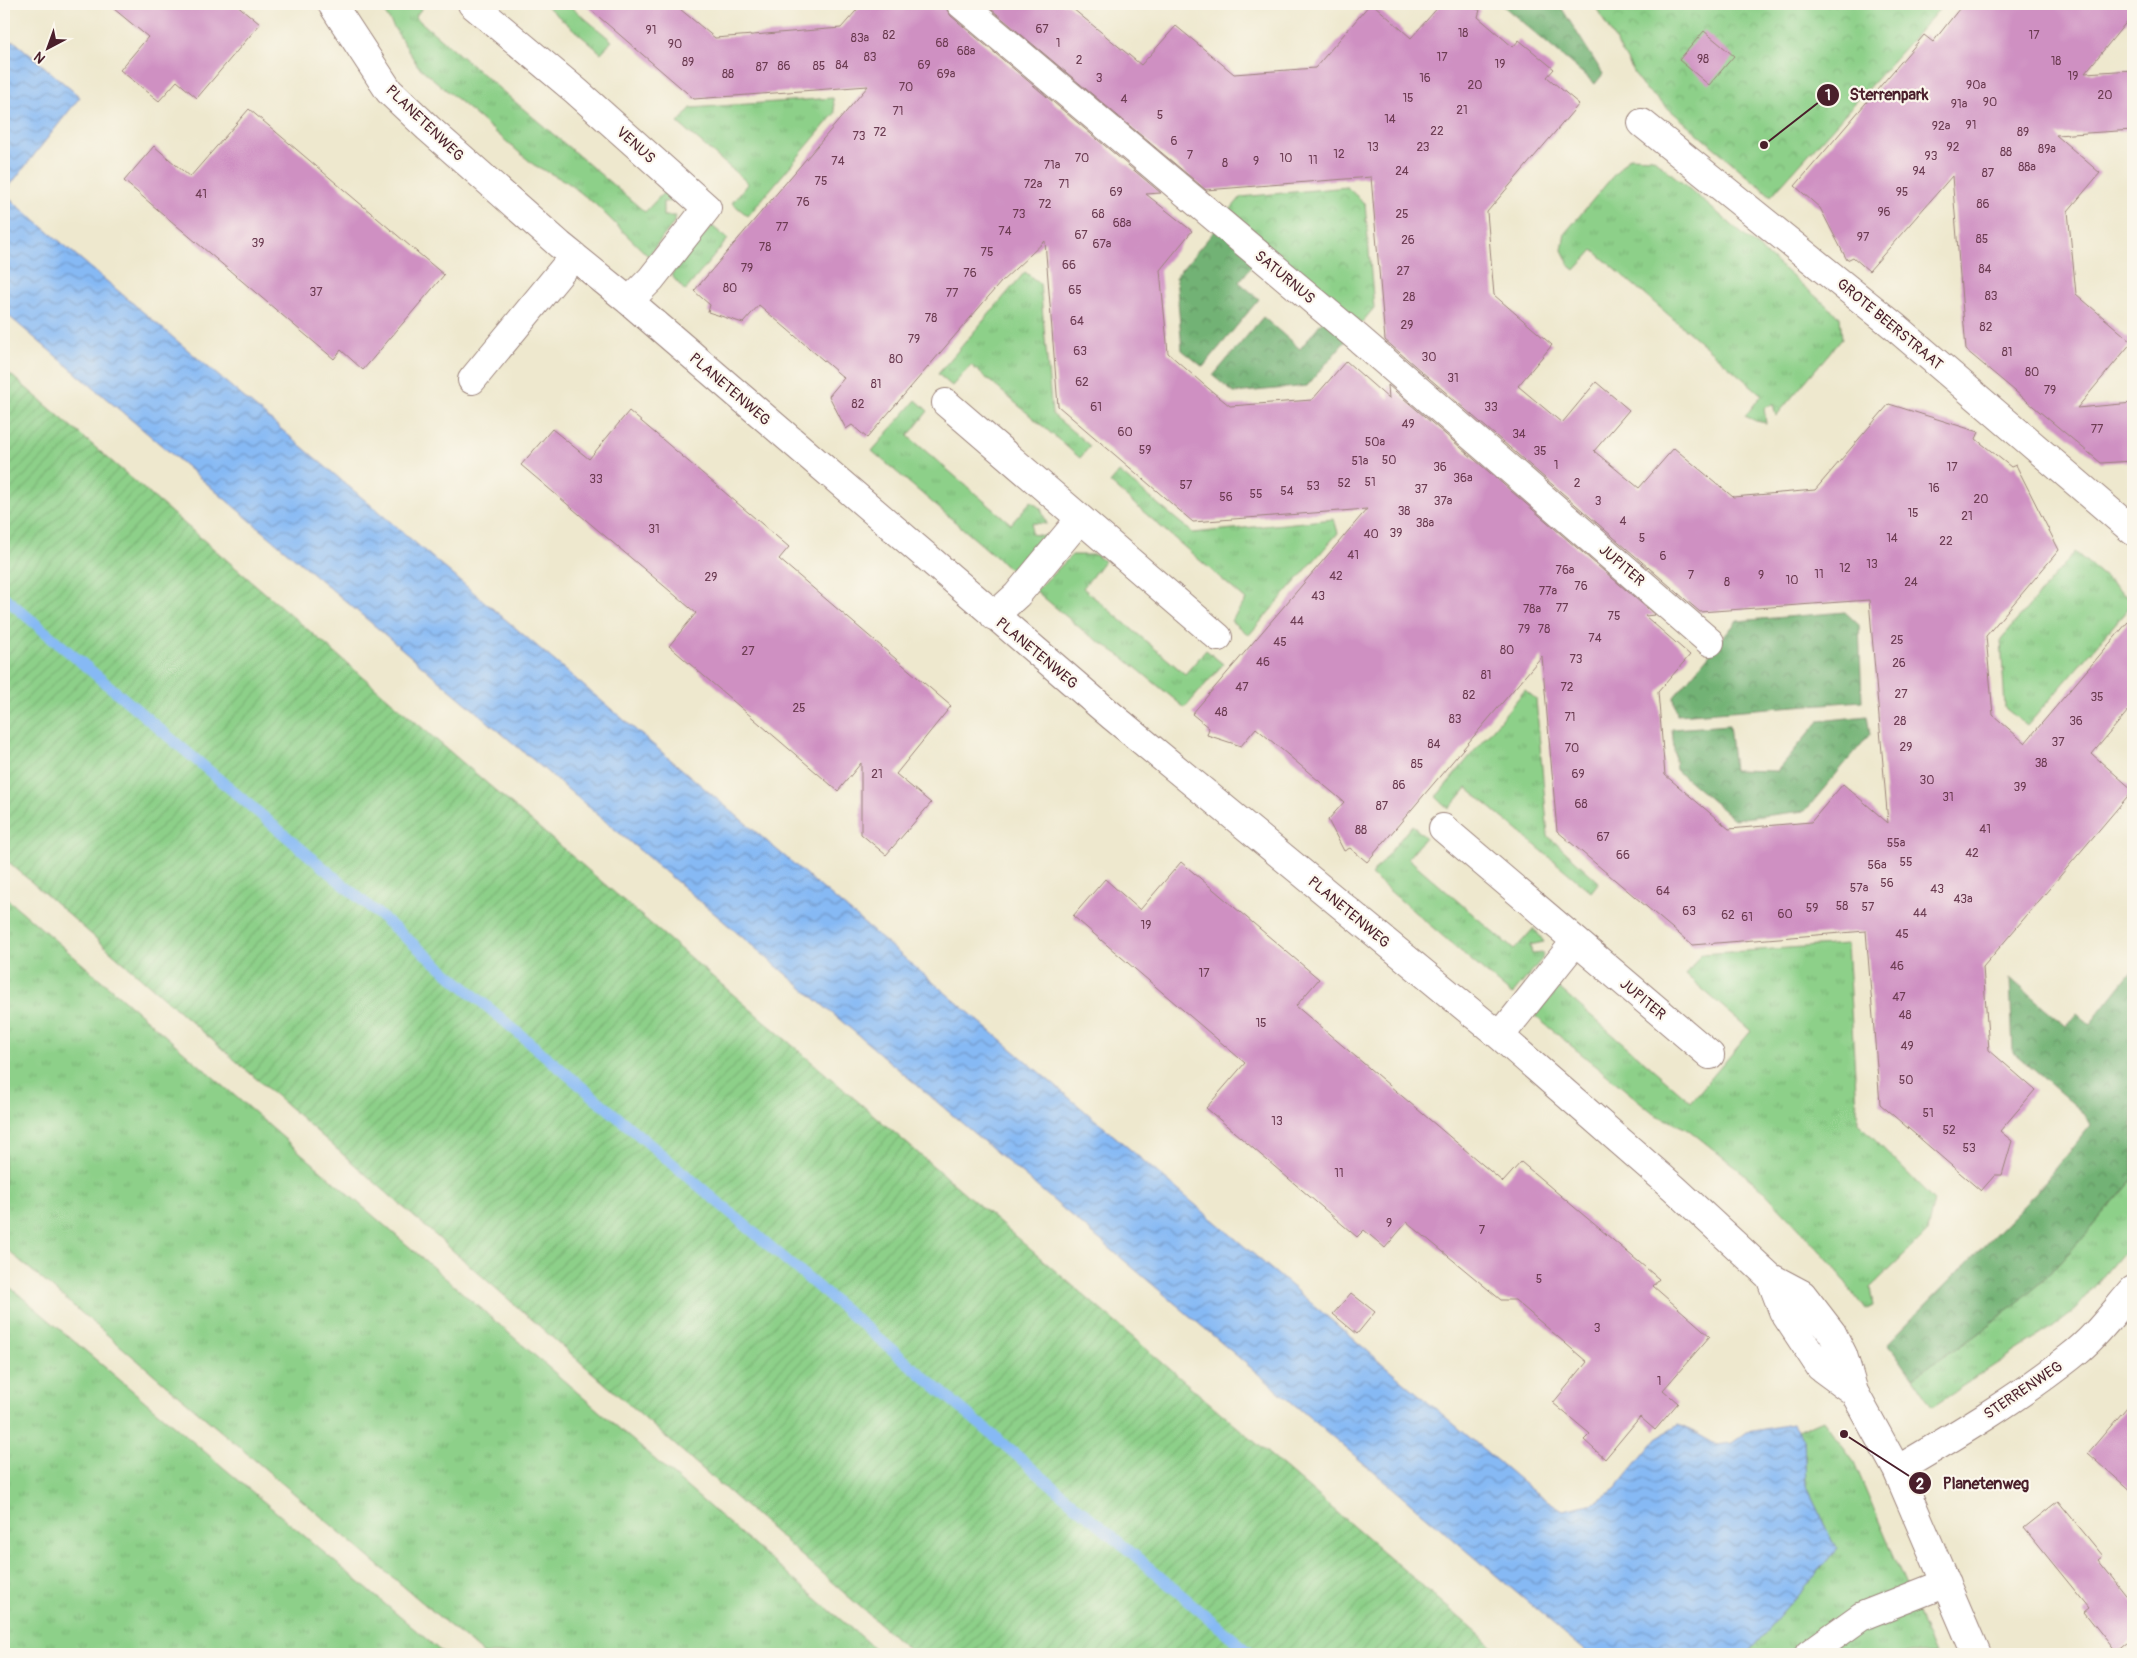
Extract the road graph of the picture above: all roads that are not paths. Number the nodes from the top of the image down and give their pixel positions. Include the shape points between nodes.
1 (332, 4) edge
2 (472, 4) edge
3 (960, 4) edge
4 (1642, 123) dead end
5 (574, 256) junction
6 (629, 301) junction
7 (472, 380) dead end
8 (946, 403) dead end
9 (1533, 490) joint
10 (1080, 519) junction
11 (2133, 531) edge
12 (994, 616) junction
13 (1218, 637) dead end
14 (1710, 642) dead end
15 (1443, 828) dead end
16 (1575, 942) junction
17 (1500, 1036) junction
18 (1710, 1055) dead end
19 (2133, 1290) edge
20 (1897, 1470) junction
21 (1946, 1583) junction
22 (1809, 1654) edge
23 (1976, 1654) edge

1 - 5 street, PLANETENWEG via 389,90
2 - 6 street, VENUS via 707,208 651,279
3 - 9 street, SATURNUS via 1358,338
4 - 11 street, GROTE BEERSTRAAT via 1894,326
5 - 6 street, PLANETENWEG
5 - 7 street
6 - 12 street, PLANETENWEG
8 - 10 street
9 - 14 street, JUPITER
10 - 12 street via 1016,595
10 - 13 street
12 - 17 street, PLANETENWEG
15 - 16 street, JUPITER
16 - 17 street
16 - 18 street, JUPITER
17 - 20 street, PLANETENWEG via 1770,1277 1782,1311 1820,1367 1854,1392
19 - 20 street, STERRENWEG via 2094,1336 2071,1357 1991,1412
20 - 21 street, PLANETENWEG
21 - 22 street via 1862,1616
21 - 23 street, PLANETENWEG

